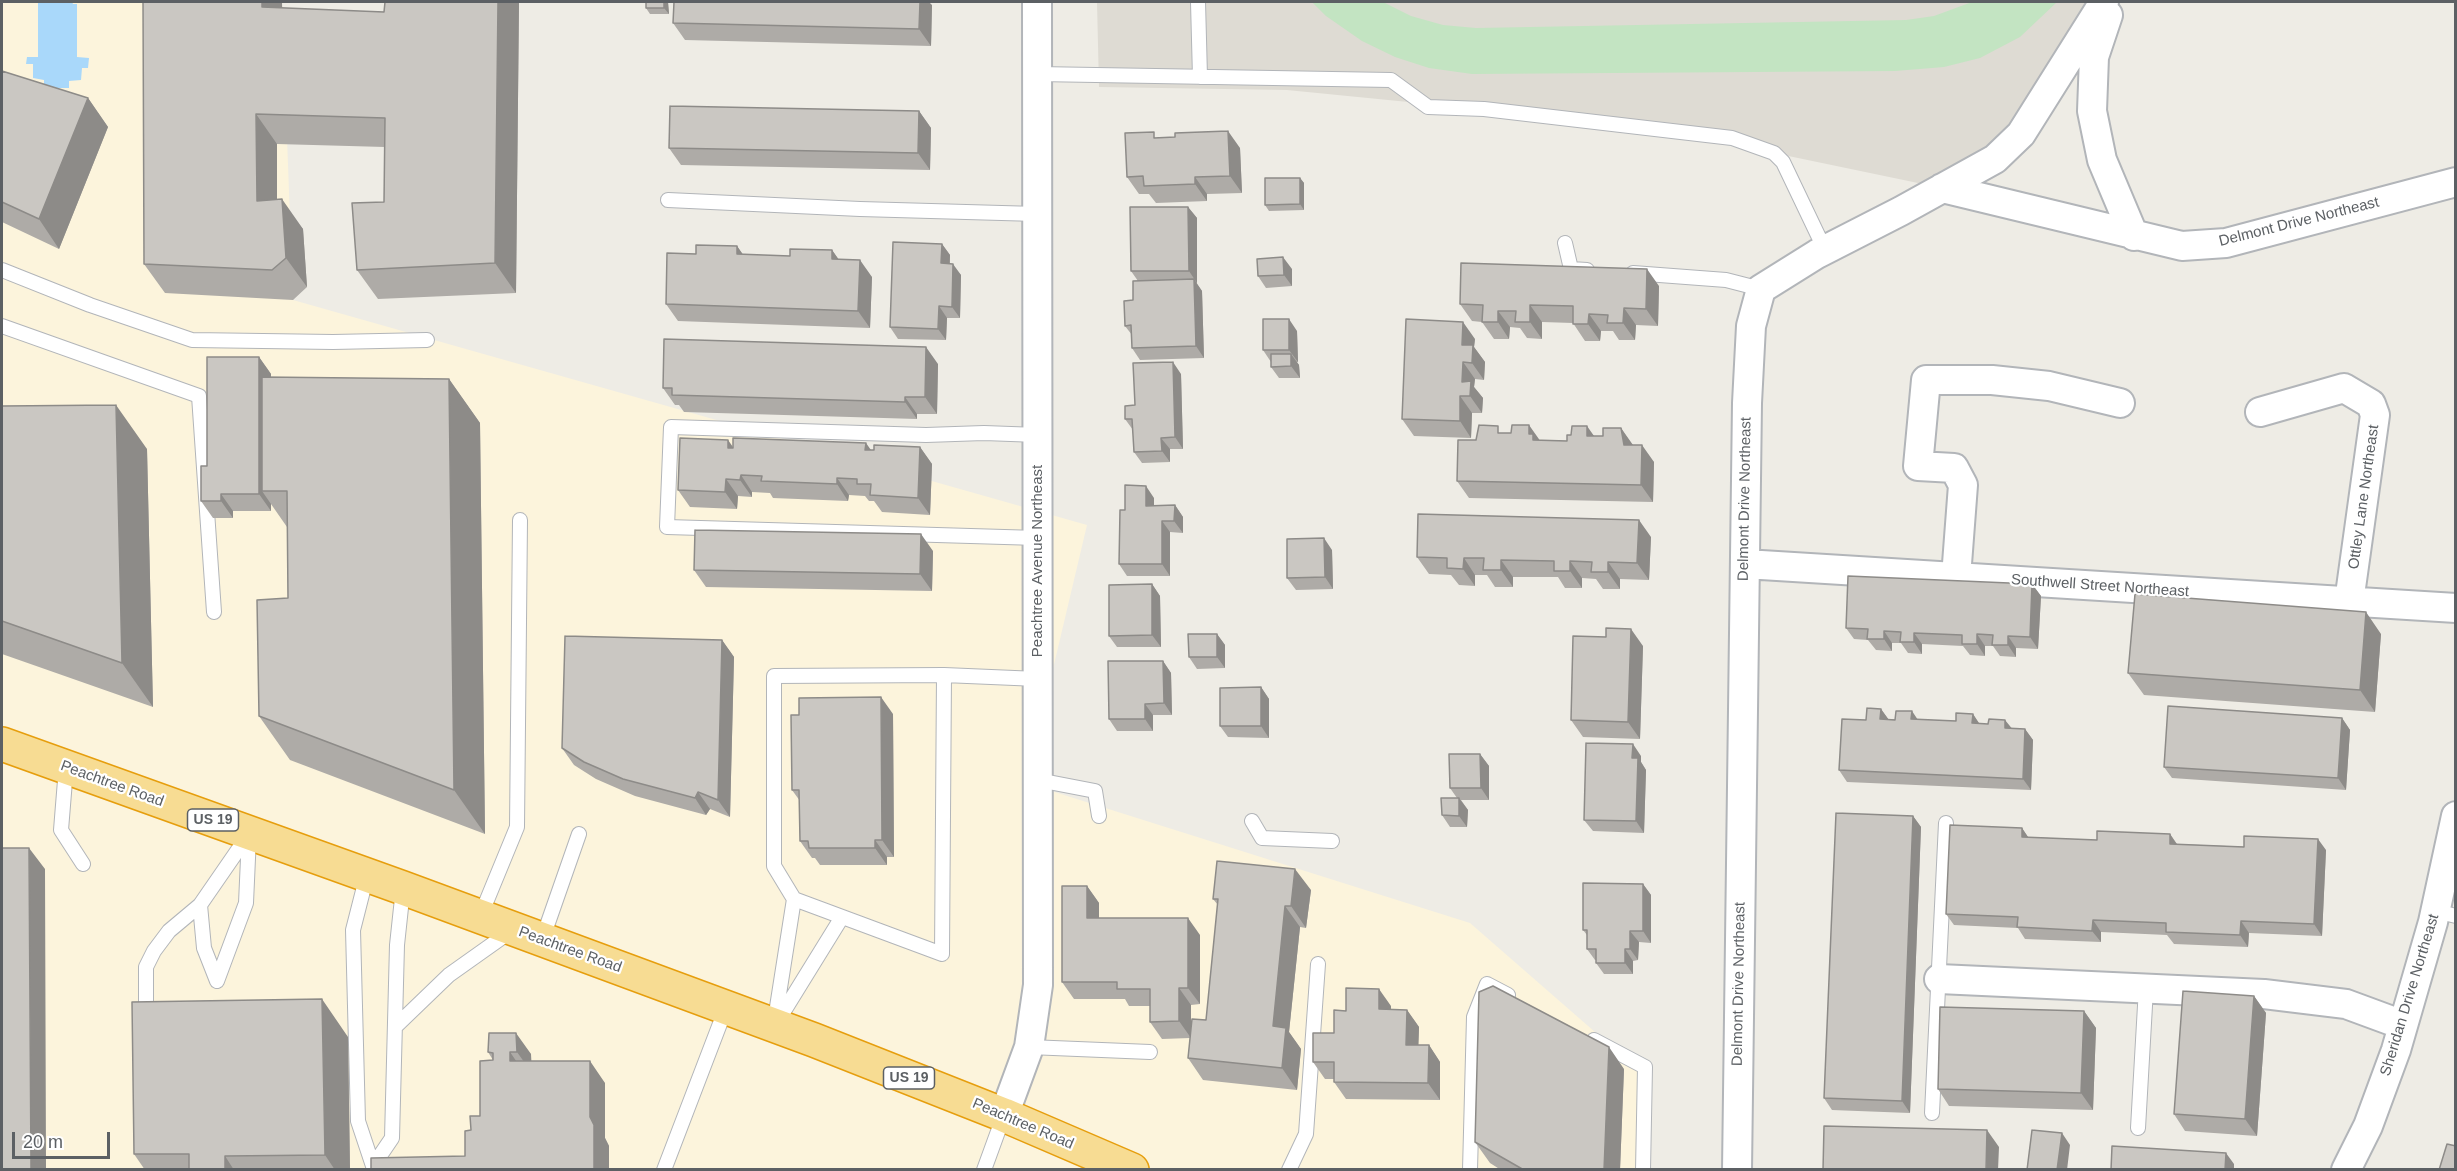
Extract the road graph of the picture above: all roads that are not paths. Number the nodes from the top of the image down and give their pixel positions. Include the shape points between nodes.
1 (1037, 2) edge
2 (1198, 2) edge
3 (2104, 2) edge
4 (2111, 2) edge
5 (1037, 74) junction
6 (1200, 77) junction
7 (2456, 182) edge
8 (1942, 188) junction
9 (668, 200) dead end
10 (1037, 214) junction
11 (2134, 236) junction
12 (1565, 243) dead end
13 (1825, 250) junction
14 (2, 270) edge
15 (1761, 290) junction
16 (2, 326) edge
17 (427, 340) dead end
18 (2120, 403) dead end
19 (2260, 412) dead end
20 (1038, 435) junction
21 (520, 520) dead end
22 (1038, 538) junction
23 (1745, 564) junction
24 (1956, 577) junction
25 (2349, 602) junction
26 (2456, 608) edge
27 (214, 612) dead end
28 (945, 675) junction
29 (1038, 680) junction
30 (2, 744) edge
31 (66, 768) junction
32 (1038, 780) junction
33 (1099, 816) dead end
34 (2456, 816) edge
35 (1252, 821) dead end
36 (1946, 822) dead end
37 (249, 834) junction
38 (579, 834) dead end
39 (1332, 841) dead end
40 (83, 864) dead end
41 (367, 875) junction
42 (403, 888) junction
43 (794, 899) junction
44 (200, 905) junction
45 (2445, 914) edge
46 (480, 917) junction
47 (842, 917) junction
48 (528, 934) junction
49 (1318, 964) dead end
50 (1939, 979) junction
51 (2146, 988) junction
52 (1519, 1001) edge
53 (726, 1008) junction
54 (2403, 1025) junction
55 (774, 1026) junction
56 (394, 1027) junction
57 (1582, 1034) edge
58 (146, 1038) edge
59 (1029, 1047) junction
60 (1150, 1052) dead end
61 (1932, 1113) dead end
62 (1004, 1115) junction
63 (2138, 1128) dead end
64 (664, 1170) edge
65 (984, 1170) edge
66 (1132, 1170) edge
67 (1289, 1170) edge
68 (1470, 1170) edge
69 (1643, 1170) edge
70 (1737, 1170) edge
71 (2346, 1170) edge

1 - 5 street, Peachtree Avenue Northeast
2 - 6 lane
3 - 8 street via 2021,134 1995,159
4 - 11 street via 2094,57 2092,111 2102,160
5 - 6 lane
5 - 10 street, Peachtree Avenue Northeast
6 - 13 lane via 1391,80 1428,107 1745,141 1774,153 1783,162
7 - 11 street, Delmont Drive Northeast via 2226,243 2182,246
8 - 11 street, Delmont Drive Northeast
8 - 13 street
9 - 10 lane
10 - 20 street, Peachtree Avenue Northeast
12 - 15 lane via 1571,269 1726,280
13 - 15 street
14 - 17 lane via 192,340
15 - 23 street, Delmont Drive Northeast via 1751,326
16 - 27 lane via 198,396
18 - 24 street via 2049,386 1992,380 1926,380 1918,466 1954,468 1963,485
19 - 25 street, Ottley Lane Northeast via 2344,388 2371,404 2375,415
20 - 22 street, Peachtree Avenue Northeast
20 - 22 lane via 671,427 667,527
21 - 46 lane via 517,827
22 - 29 street, Peachtree Avenue Northeast
23 - 24 street, Southwell Street Northeast
23 - 70 street, Delmont Drive Northeast
24 - 25 street, Southwell Street Northeast
25 - 26 street, Southwell Street Northeast
28 - 29 lane
28 - 43 lane via 774,676 774,866
28 - 47 lane via 942,954
29 - 32 street, Peachtree Avenue Northeast
30 - 31 highway, Peachtree Road / US 19
31 - 37 highway, Peachtree Road / US 19
31 - 40 lane via 61,830
32 - 33 lane via 1095,791
32 - 59 street, Peachtree Avenue Northeast via 1038,985
34 - 45 street, Sheridan Drive Northeast
35 - 39 lane via 1262,838
36 - 50 lane
37 - 41 highway, Peachtree Road / US 19
37 - 44 lane
37 - 44 lane via 246,903 218,981 204,948
38 - 48 lane
41 - 42 highway, Peachtree Road / US 19
41 - 56 lane via 352,930 358,1121 373,1166 392,1138
42 - 46 highway, Peachtree Road / US 19
42 - 56 lane
43 - 47 lane
43 - 55 lane
44 - 58 lane via 169,931 146,967
45 - 54 street, Sheridan Drive Northeast
46 - 48 highway, Peachtree Road / US 19
47 - 55 lane
48 - 53 highway, Peachtree Road / US 19
48 - 56 lane via 449,975
49 - 67 lane via 1306,1134
50 - 51 street
50 - 61 lane
51 - 54 street via 2264,994 2346,1004
51 - 63 lane
52 - 68 lane via 1488,984 1474,1017
53 - 55 highway, Peachtree Road / US 19
53 - 64 lane
54 - 71 street, Sheridan Drive Northeast via 2368,1126
55 - 62 highway, Peachtree Road / US 19
57 - 69 lane via 1645,1067
59 - 60 lane
59 - 62 street, Peachtree Avenue Northeast
62 - 65 lane
62 - 66 highway, Peachtree Road / US 19

